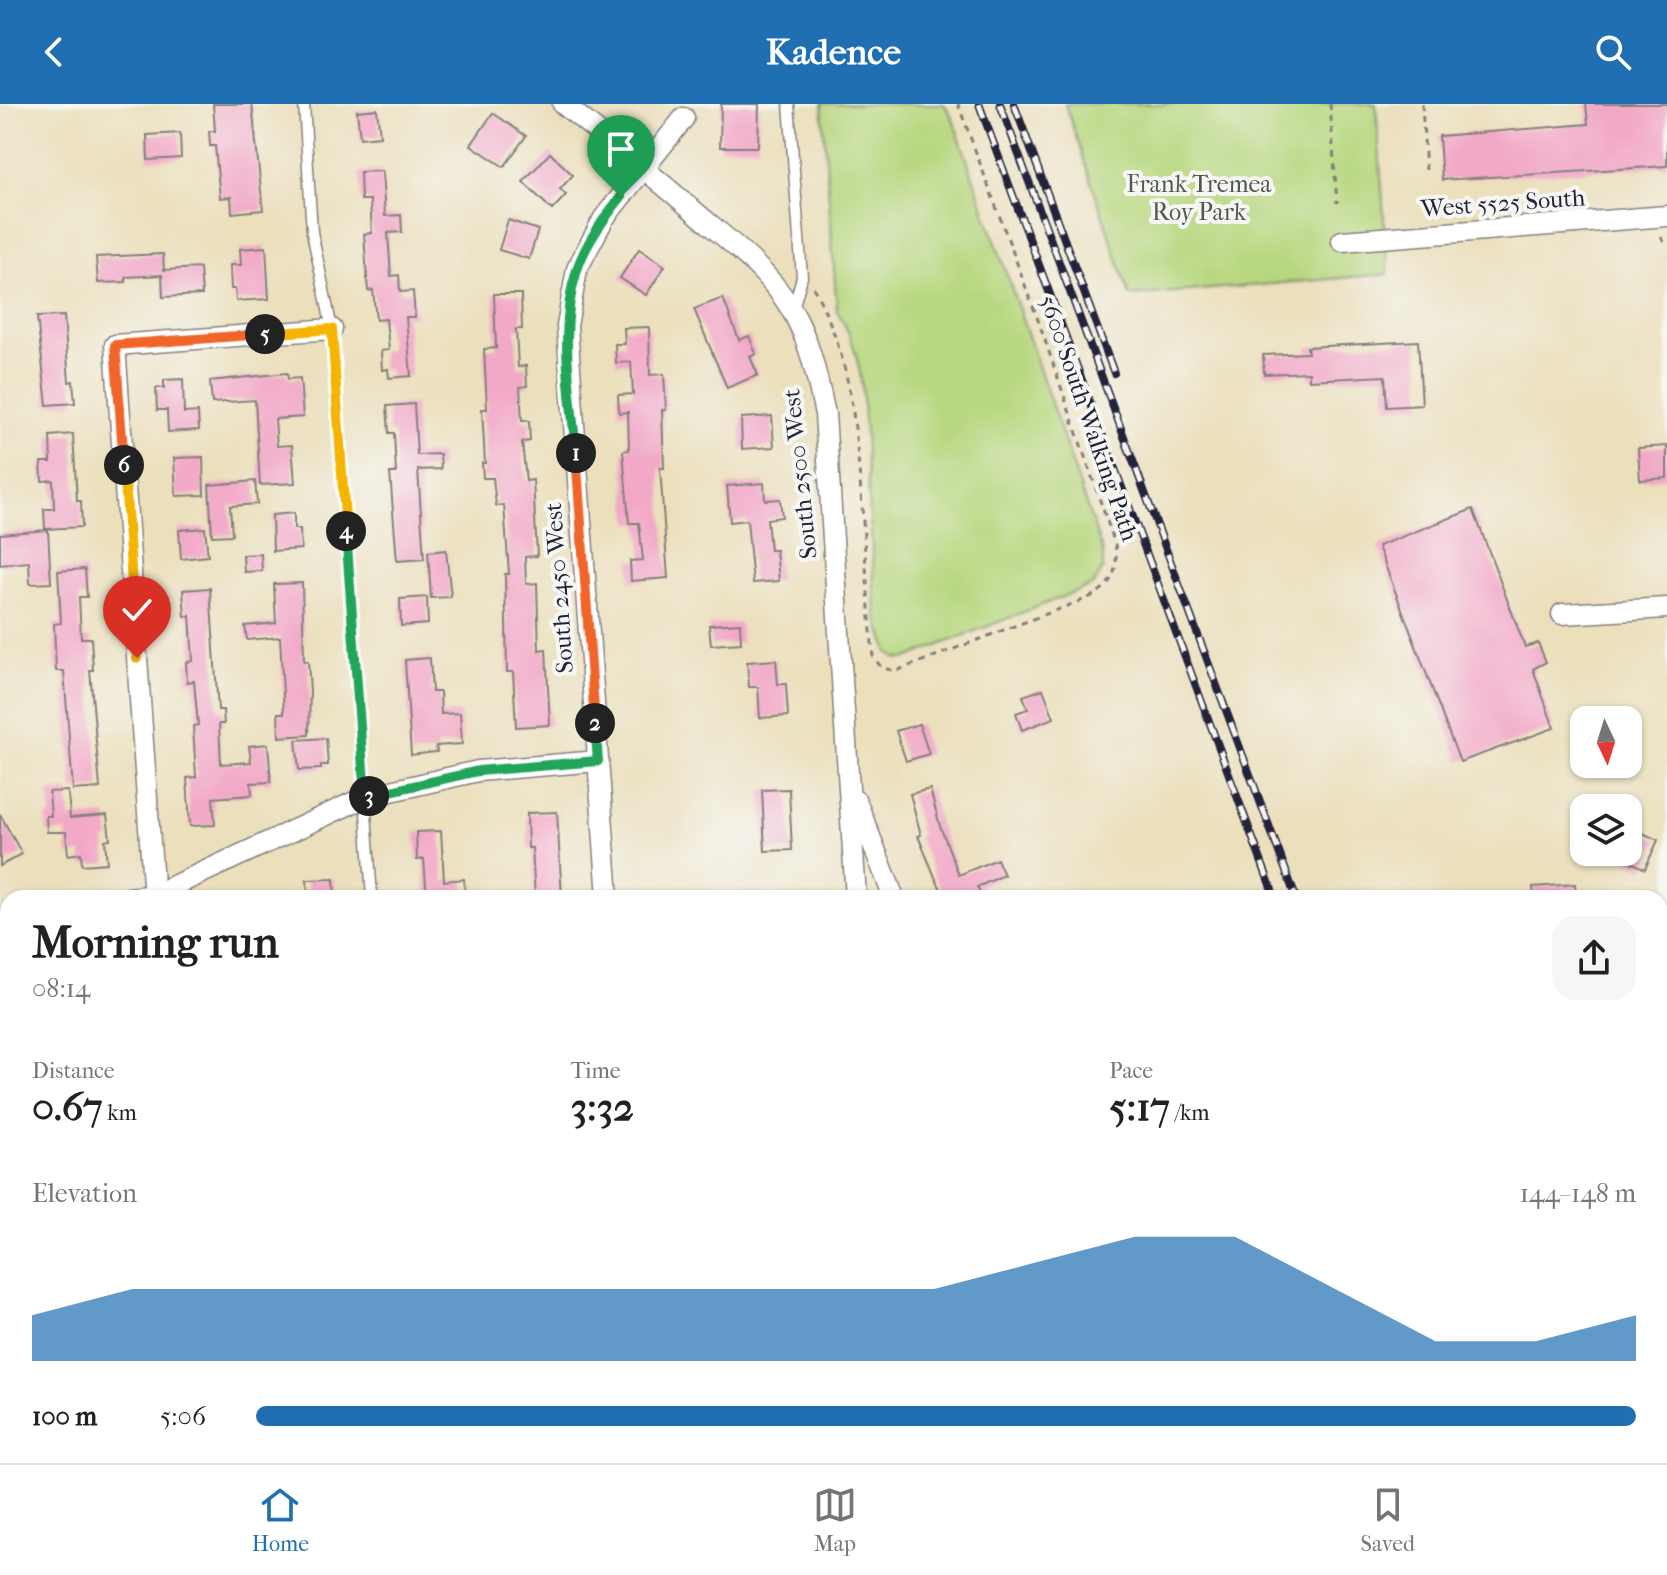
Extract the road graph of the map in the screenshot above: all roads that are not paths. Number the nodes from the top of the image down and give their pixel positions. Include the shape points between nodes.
1 (304, 104) edge
2 (563, 104) edge
3 (789, 104) edge
4 (684, 118) dead end
5 (644, 168) junction
6 (1667, 216) edge
7 (1342, 241) dead end
8 (793, 311) junction
9 (332, 329) junction
10 (1667, 608) edge
11 (1562, 614) dead end
12 (598, 761) junction
13 (849, 783) junction
14 (365, 797) junction
15 (154, 890) edge
16 (167, 890) edge
17 (371, 890) edge
18 (607, 890) edge
19 (856, 890) edge
20 (891, 890) edge

1 - 9 lane via 312,232
2 - 5 street, South 2500 West
3 - 8 lane via 802,277
4 - 5 street, South 2450 West
5 - 8 street, South 2500 West via 740,250
5 - 12 street, South 2450 West via 604,218 577,269 567,326
6 - 7 street, West 5525 South
8 - 13 street, South 2500 West via 813,360 825,414
9 - 14 lane
9 - 15 street via 115,345
10 - 11 street
12 - 14 street via 478,771
12 - 18 street, South 2450 West
13 - 19 street, South 2500 West
13 - 20 street
14 - 16 street
14 - 17 lane

